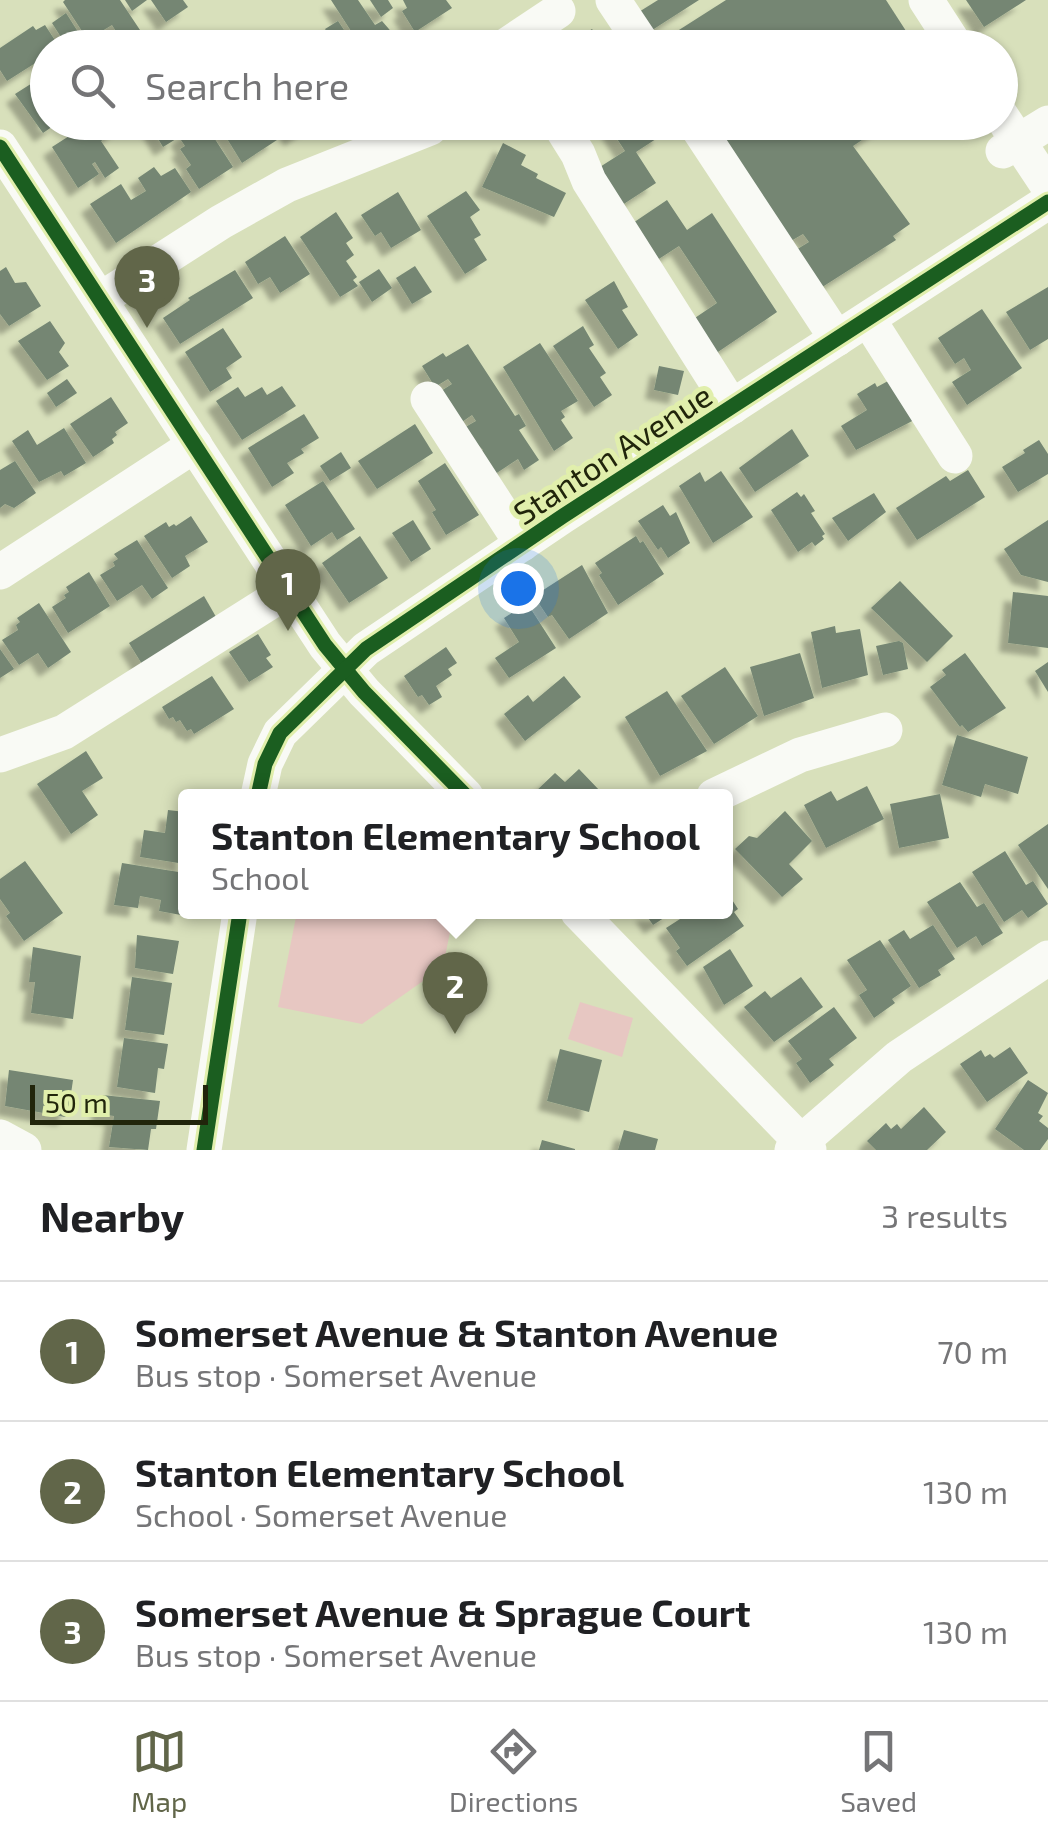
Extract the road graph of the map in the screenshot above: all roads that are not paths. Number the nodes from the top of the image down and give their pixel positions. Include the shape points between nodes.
1 (613, 0) edge
2 (926, 0) edge
3 (558, 11) dead end
4 (530, 30) edge
5 (633, 30) edge
6 (945, 30) edge
7 (1018, 132) edge
8 (400, 140) edge
9 (569, 140) edge
10 (706, 140) edge
11 (0, 148) edge
12 (1048, 186) edge
13 (1048, 202) edge
14 (101, 299) junction
15 (868, 319) junction
16 (837, 339) junction
17 (428, 399) dead end
18 (732, 407) junction
19 (194, 446) junction
20 (956, 456) dead end
21 (522, 544) junction
22 (0, 572) edge
23 (289, 590) junction
24 (343, 670) junction
25 (885, 730) dead end
26 (0, 755) edge
27 (260, 789) edge
28 (459, 789) edge
29 (729, 789) edge
30 (239, 919) edge
31 (585, 919) edge
32 (1042, 973) edge
33 (0, 1137) edge
34 (801, 1148) edge
35 (24, 1150) edge
36 (204, 1150) edge

1 - 5 street
2 - 6 street
3 - 4 street
7 - 12 street
8 - 14 street via 287,185
9 - 18 street
10 - 16 street
11 - 14 street
13 - 15 street, Stanton Avenue
14 - 19 street
15 - 16 street, Stanton Avenue
15 - 20 street
16 - 18 street, Stanton Avenue
17 - 21 street
18 - 21 street, Stanton Avenue
19 - 22 street
19 - 23 street
21 - 24 street, Stanton Avenue
23 - 24 street
23 - 26 street via 64,732
24 - 27 street, Stanton Avenue via 280,734
24 - 28 street
25 - 29 street via 800,755
30 - 36 street
31 - 34 street
32 - 34 street via 899,1057
33 - 35 street

